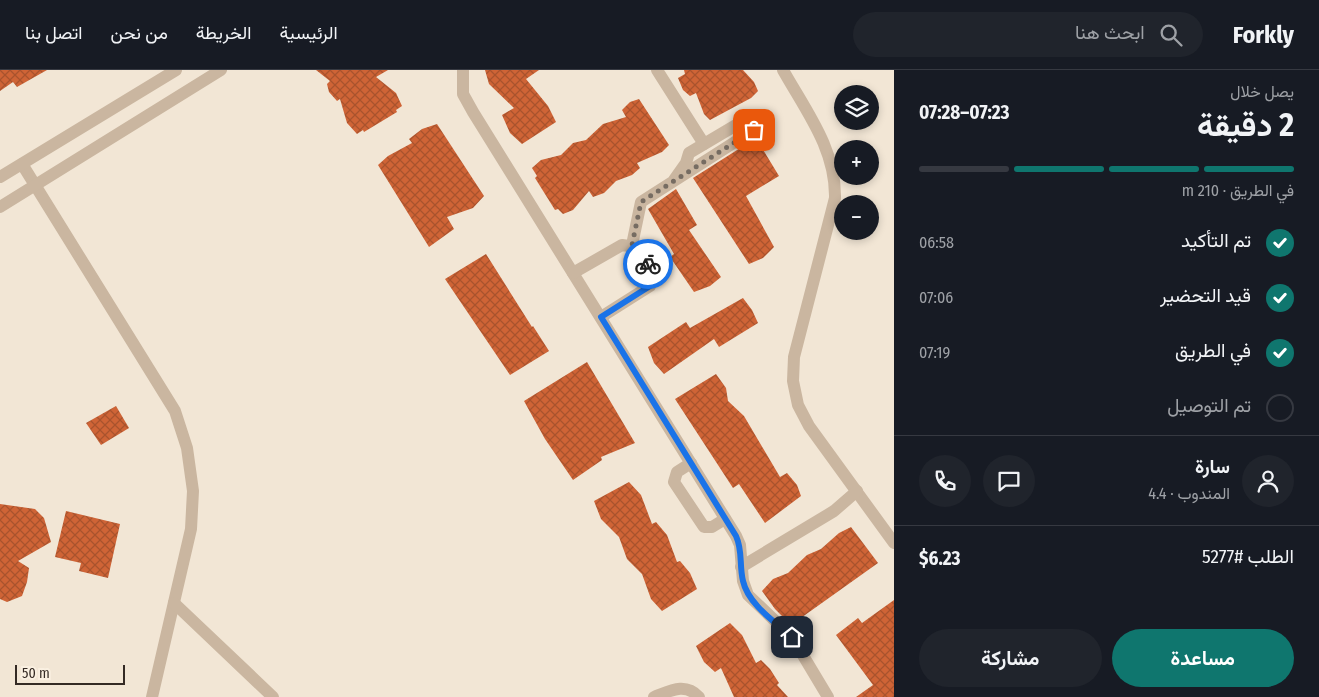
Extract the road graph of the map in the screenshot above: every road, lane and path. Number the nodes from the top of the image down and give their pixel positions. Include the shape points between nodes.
1 (176, 70) edge
2 (221, 70) edge
3 (463, 70) edge
4 (657, 70) edge
5 (782, 70) edge
6 (716, 137) junction
7 (704, 144) junction
8 (724, 148) junction
9 (22, 164) junction
10 (0, 178) edge
11 (674, 180) junction
12 (35, 185) junction
13 (0, 206) edge
14 (632, 245) junction
15 (574, 273) junction
16 (601, 317) junction
17 (691, 463) junction
18 (857, 491) junction
19 (725, 519) junction
20 (894, 543) edge
21 (741, 567) junction
22 (174, 602) junction
23 (152, 697) edge
24 (273, 697) edge
25 (654, 697) edge
26 (698, 697) edge
27 (828, 697) edge

1 - 9 street
2 - 12 street
3 - 15 street via 463,94
4 - 7 street
5 - 18 street via 825,145 836,180 835,198 794,357 792,381 798,405 809,426
6 - 7 street
6 - 8 street
6 - 8 street via 753,115 760,119 760,126
7 - 11 street via 689,153
8 - 11 street
9 - 10 street
9 - 12 street
11 - 14 street via 641,202
12 - 13 street
12 - 22 street via 175,411 188,448 193,491 191,529
14 - 15 street via 622,245
14 - 16 street via 637,247 652,271 652,282
15 - 16 street
16 - 17 street
17 - 19 street
17 - 19 street via 677,472 674,482 704,527
18 - 20 street
18 - 21 street via 834,511
19 - 21 street via 740,545
21 - 27 street via 748,595 792,637
22 - 23 street
22 - 24 street
25 - 26 street via 684,688 692,690

